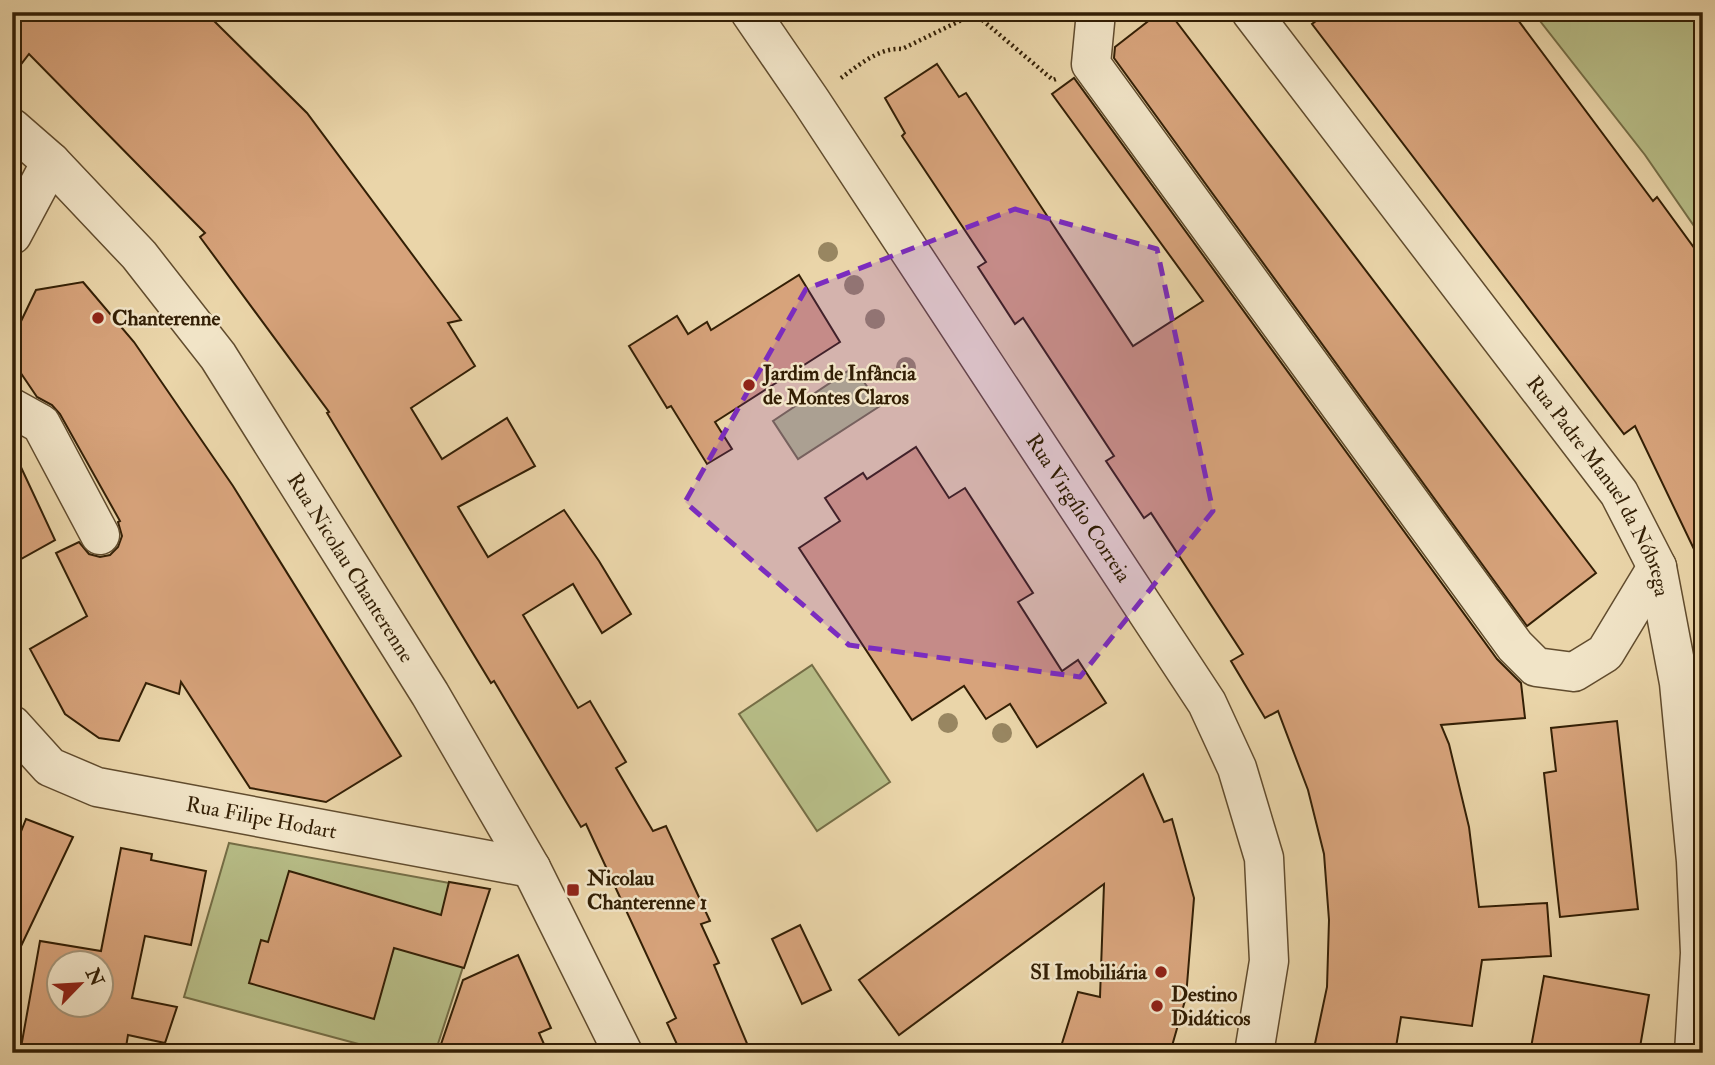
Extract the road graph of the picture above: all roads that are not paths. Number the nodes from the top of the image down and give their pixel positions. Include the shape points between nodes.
1 (750, 12) edge
2 (1096, 12) edge
3 (1251, 12) edge
4 (12, 128) edge
5 (51, 162) junction
6 (12, 235) edge
7 (12, 408) edge
8 (100, 535) dead end
9 (1657, 567) junction
10 (13, 730) edge
11 (531, 868) junction
12 (623, 1053) edge
13 (1254, 1053) edge
14 (1694, 1053) edge

1 - 13 street, Rua Virgílio Correia via 1207,703 1237,768 1264,858 1269,961
2 - 9 street via 1091,64 1515,646 1536,667 1574,672 1605,653
3 - 9 street, Rua Padre Manuel da Nóbrega via 1619,493
4 - 5 street, Rua Nicolau Chanterenne
5 - 6 street
5 - 11 street, Rua Nicolau Chanterenne via 139,255 218,356 430,694
7 - 8 street via 41,424
9 - 14 street, Rua Padre Manuel da Nóbrega via 1679,683 1696,861 1700,953
10 - 11 street, Rua Filipe Hodart via 50,767 97,787
11 - 12 street, Rua Nicolau Chanterenne

